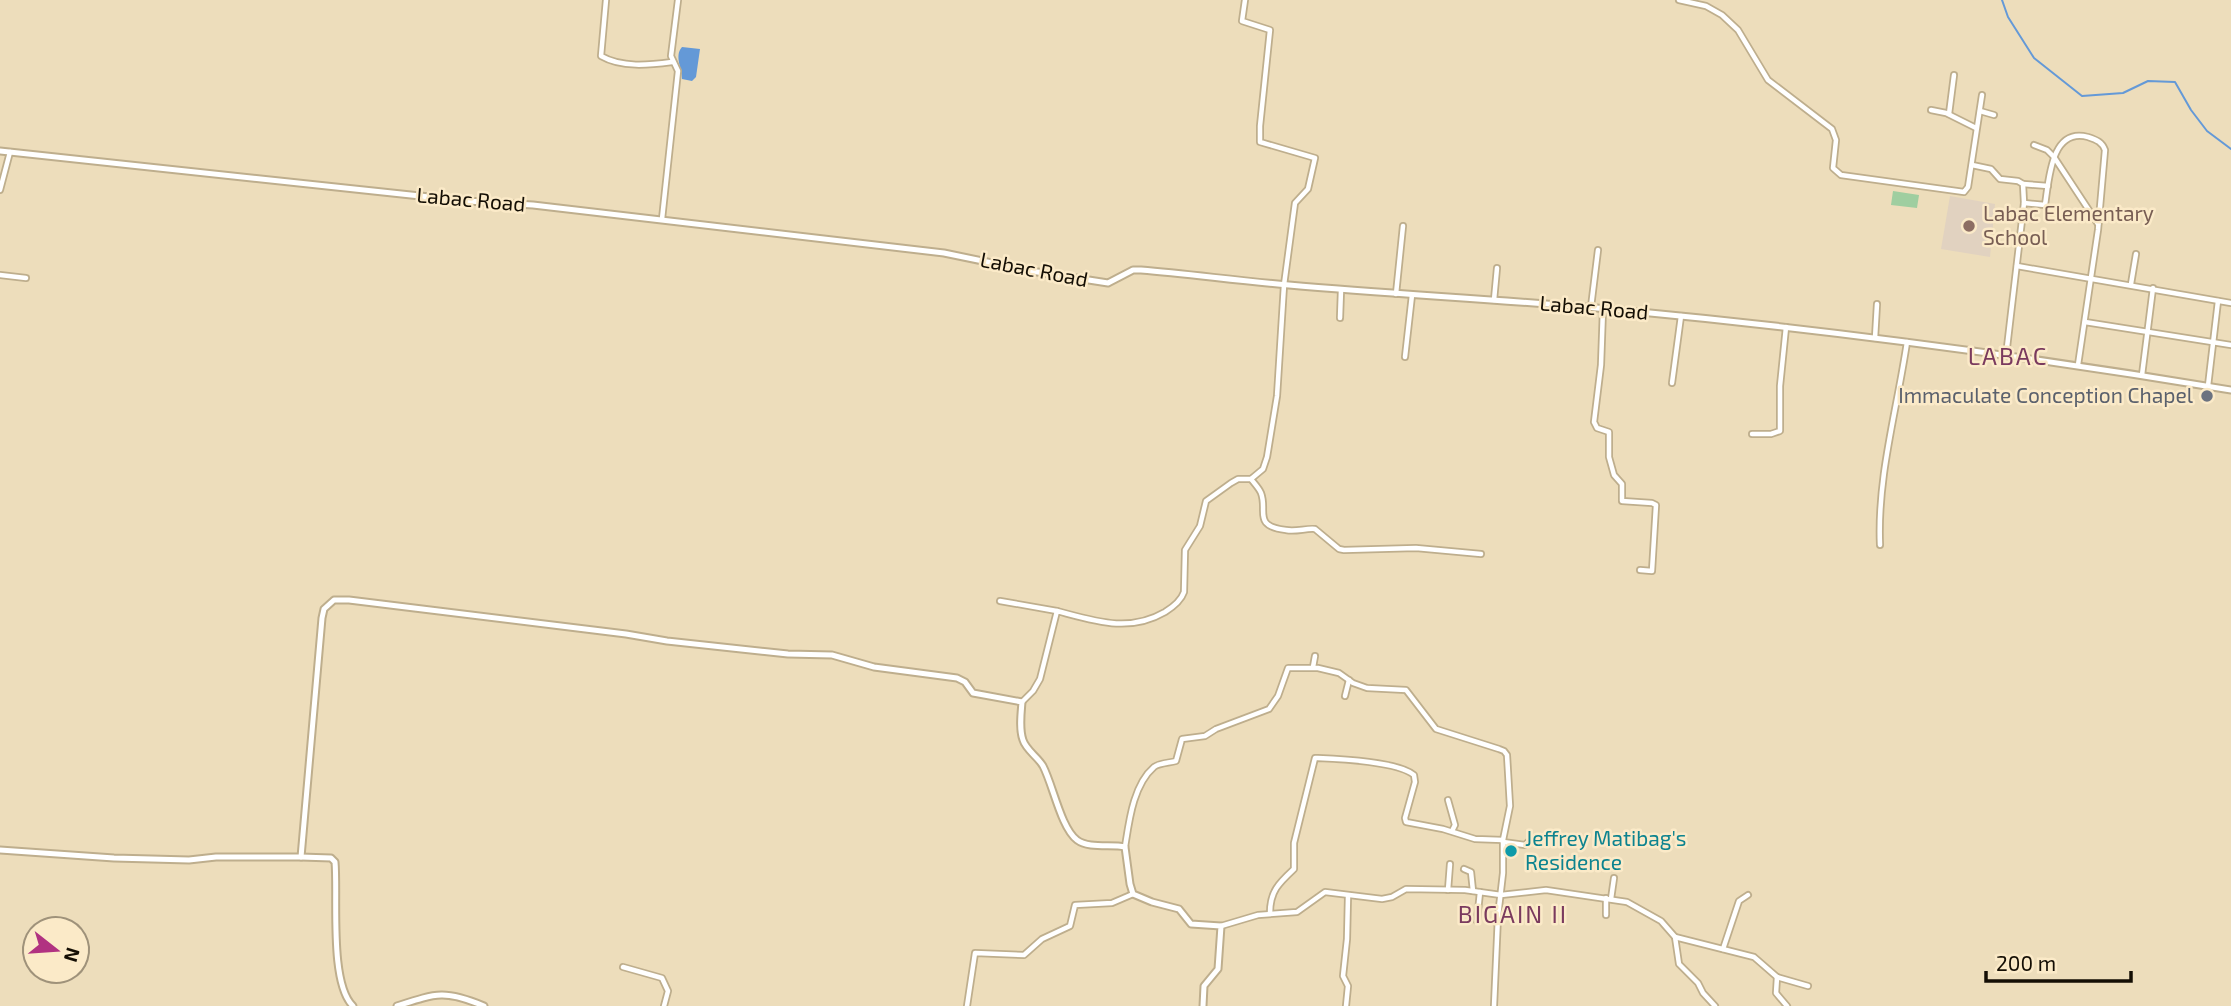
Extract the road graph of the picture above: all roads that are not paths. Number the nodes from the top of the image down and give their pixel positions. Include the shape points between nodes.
1 (606, 0) edge
2 (678, 0) edge
3 (1245, 0) edge
4 (1679, 0) edge
5 (672, 62) junction
6 (1954, 75) dead end
7 (1982, 95) dead end
8 (1931, 110) dead end
9 (1980, 111) junction
10 (1949, 114) junction
11 (1994, 115) dead end
12 (1976, 128) junction
13 (2034, 145) dead end
14 (0, 151) edge
15 (10, 151) junction
16 (2054, 157) junction
17 (1972, 165) junction
18 (2023, 184) junction
19 (2048, 186) junction
20 (0, 190) edge
21 (2024, 204) junction
22 (662, 219) junction
23 (2098, 224) junction
24 (1403, 226) dead end
25 (1598, 250) dead end
26 (2136, 254) dead end
27 (2017, 266) junction
28 (1497, 268) dead end
29 (0, 275) edge
30 (26, 278) dead end
31 (2092, 278) junction
32 (2131, 284) junction
33 (1284, 285) junction
34 (2153, 288) junction
35 (1341, 290) junction
36 (1396, 294) junction
37 (1412, 295) junction
38 (1494, 300) junction
39 (2218, 301) junction
40 (2231, 303) edge
41 (1877, 304) dead end
42 (1591, 307) junction
43 (1603, 309) junction
44 (1681, 316) junction
45 (1340, 318) dead end
46 (2085, 322) junction
47 (1786, 327) junction
48 (2147, 332) junction
49 (1875, 338) junction
50 (1907, 342) junction
51 (2212, 342) junction
52 (2231, 345) edge
53 (1405, 357) dead end
54 (2006, 357) junction
55 (2078, 365) junction
56 (2143, 375) junction
57 (1672, 383) dead end
58 (2208, 386) junction
59 (2231, 390) edge
60 (1752, 434) dead end
61 (1251, 479) junction
62 (1880, 545) dead end
63 (1481, 554) dead end
64 (1640, 570) dead end
65 (1000, 601) dead end
66 (1057, 611) junction
67 (1315, 656) dead end
68 (1314, 667) junction
69 (1349, 680) junction
70 (1345, 696) dead end
71 (1022, 702) junction
72 (1448, 800) dead end
73 (1452, 831) junction
74 (1503, 841) junction
75 (1528, 842) dead end
76 (1125, 847) junction
77 (0, 850) edge
78 (301, 857) junction
79 (1450, 864) dead end
80 (1464, 869) dead end
81 (1614, 877) dead end
82 (1448, 890) junction
83 (1473, 891) junction
84 (1480, 892) junction
85 (1133, 894) junction
86 (1501, 895) junction
87 (1748, 895) dead end
88 (1348, 896) junction
89 (1609, 898) junction
90 (1270, 914) junction
91 (1606, 915) dead end
92 (1478, 921) dead end
93 (1221, 926) junction
94 (1675, 937) junction
95 (1723, 949) junction
96 (623, 967) dead end
97 (1777, 977) junction
98 (1808, 986) dead end
99 (353, 1006) edge
100 (397, 1006) edge
101 (484, 1006) edge
102 (664, 1006) edge
103 (967, 1006) edge
104 (1203, 1006) edge
105 (1346, 1006) edge
106 (1494, 1006) edge
107 (1715, 1006) edge
108 (1787, 1006) edge

1 - 5 street via 601,56 652,66
2 - 5 street
3 - 33 street via 1242,21 1270,30 1260,142 1315,158 1308,189 1296,203
4 - 17 street via 1722,15 1738,30 1768,80 1832,129 1836,173 1964,191
5 - 22 street via 678,71
6 - 10 street
7 - 9 street
8 - 10 street
9 - 11 street
9 - 12 street
10 - 12 street
12 - 17 street
13 - 16 street
14 - 15 street, Labac Road
15 - 20 street
15 - 22 street, Labac Road
16 - 19 street
16 - 23 street
16 - 23 street via 2069,136 2085,136 2103,145
17 - 18 street
18 - 19 street
18 - 21 street
19 - 21 street via 2045,205
21 - 27 street
22 - 33 street, Labac Road via 944,253 1108,283 1141,270
23 - 31 street
24 - 36 street
25 - 42 street
26 - 32 street
27 - 31 street
27 - 54 street
28 - 38 street
29 - 30 street
31 - 32 street
31 - 46 street
32 - 34 street
33 - 35 street, Labac Road
33 - 61 street via 1269,447 1263,469
34 - 39 street
34 - 48 street
35 - 36 street, Labac Road
35 - 45 street
36 - 37 street, Labac Road
37 - 38 street, Labac Road
37 - 53 street
38 - 42 street, Labac Road
39 - 40 street
39 - 51 street
41 - 49 street
42 - 43 street, Labac Road
43 - 44 street, Labac Road
43 - 64 street via 1594,422 1609,432 1609,457 1622,484 1622,501 1656,505 1652,570
44 - 47 street, Labac Road
44 - 57 street
46 - 48 street
46 - 55 street
47 - 49 street, Labac Road
47 - 60 street via 1780,432
48 - 51 street
48 - 56 street
49 - 50 street, Labac Road
50 - 54 street, Labac Road
50 - 62 street via 1883,476
51 - 52 street
51 - 58 street
54 - 55 street, Labac Road
55 - 56 street, Labac Road
56 - 58 street, Labac Road
58 - 59 street, Labac Road
61 - 63 street via 1261,493 1268,524 1295,531 1315,529 1339,549 1416,548
61 - 66 street via 1231,482 1206,501 1200,526 1185,550 1184,595 1168,610 1146,622 1126,625
65 - 66 street
66 - 71 street via 1040,679
67 - 68 street
68 - 69 street
68 - 76 street via 1287,670 1269,709 1205,736 1182,739 1176,761 1154,767 1143,785 1130,812
69 - 70 street
69 - 74 street via 1367,688 1406,690 1436,729 1504,751 1510,799
71 - 76 street via 1023,743 1041,762 1068,829 1085,845
71 - 78 street via 973,693 957,678 885,669 832,654 667,641 334,600 322,618
72 - 73 street via 1455,825
73 - 74 street
73 - 90 street via 1406,822 1415,782 1409,771 1315,758 1294,843 1293,870 1273,891
74 - 75 street
74 - 86 street
76 - 85 street
77 - 78 street via 190,860
78 - 99 street via 335,862 337,956 346,999
79 - 82 street
80 - 83 street via 1471,872
81 - 89 street
82 - 83 street
82 - 88 street via 1406,889 1382,899
83 - 84 street
84 - 86 street
84 - 92 street
85 - 93 street via 1179,909 1191,924
85 - 103 street via 1112,903 1075,905 1070,926 1042,939 1024,955 975,953
86 - 89 street via 1546,890
86 - 106 street
87 - 95 street via 1739,901
88 - 90 street via 1325,892 1297,912
88 - 105 street via 1343,976 1348,986
89 - 91 street
89 - 94 street via 1630,903 1661,921
90 - 93 street
93 - 104 street via 1218,969 1204,986
94 - 95 street
94 - 107 street via 1679,964
95 - 97 street via 1759,960
96 - 102 street via 662,978 668,991
97 - 98 street
97 - 108 street via 1776,993
100 - 101 street via 439,994 457,995

